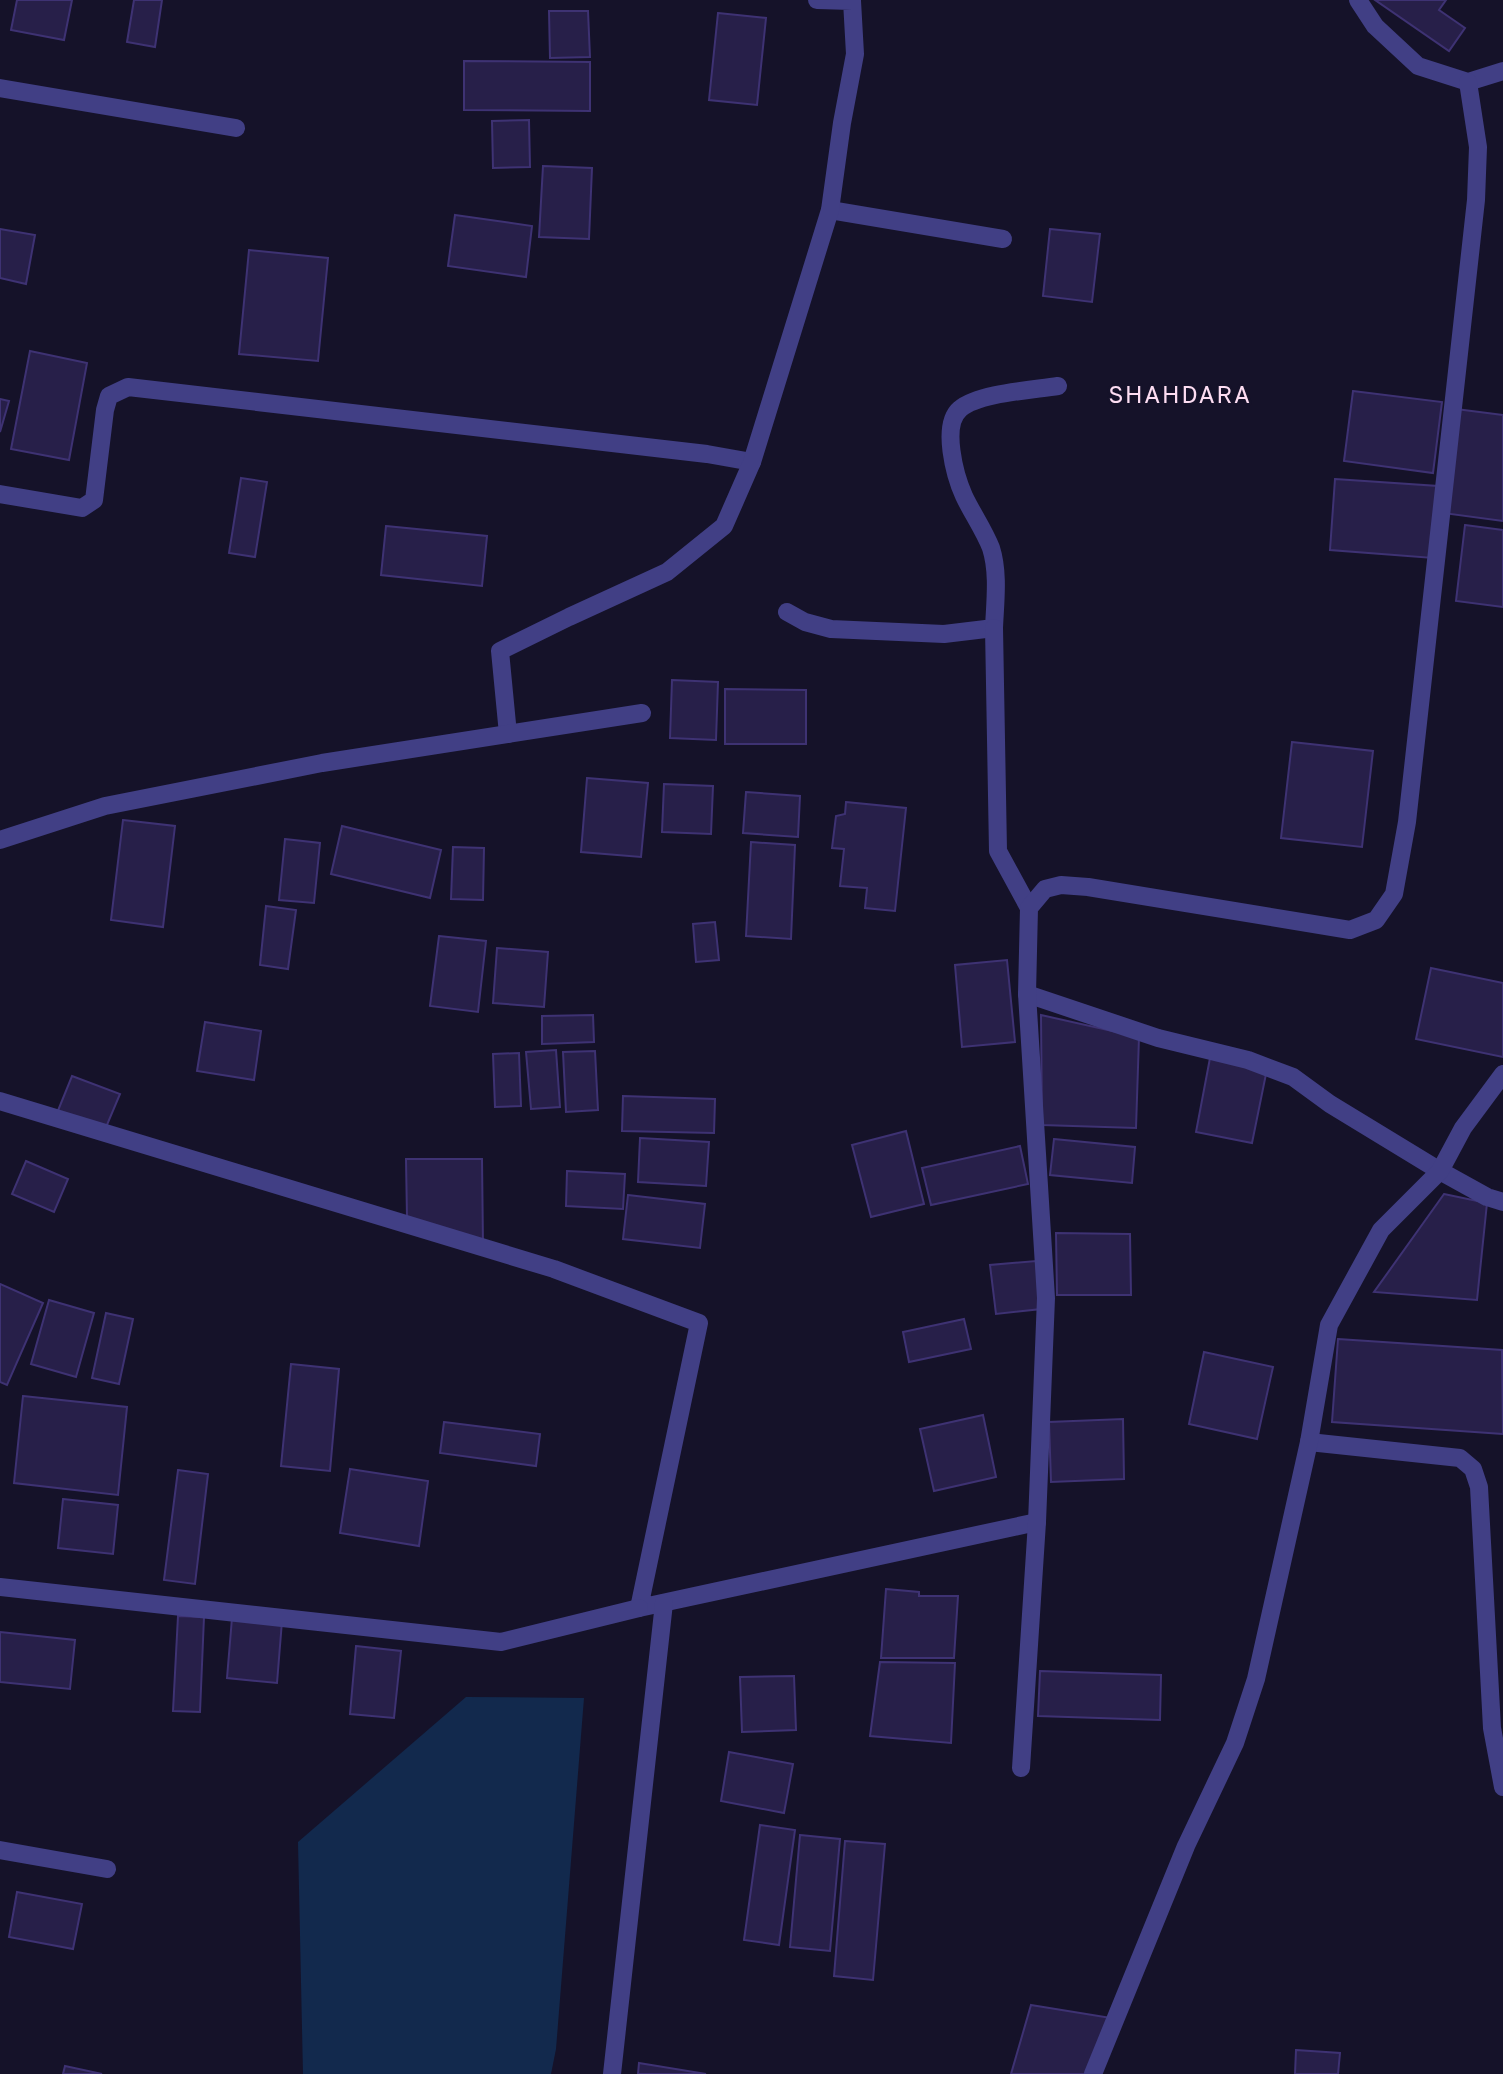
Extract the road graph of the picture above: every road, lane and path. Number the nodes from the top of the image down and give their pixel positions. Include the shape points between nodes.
1 (817, 0) edge
2 (1358, 0) edge
3 (1503, 71) edge
4 (1468, 82) junction
5 (0, 88) edge
6 (236, 128) dead end
7 (830, 210) junction
8 (1003, 239) dead end
9 (1058, 386) dead end
10 (752, 461) junction
11 (0, 494) edge
12 (787, 612) dead end
13 (994, 628) junction
14 (642, 713) dead end
15 (508, 734) junction
16 (0, 840) edge
17 (1029, 908) junction
18 (1027, 994) junction
19 (1503, 1074) edge
20 (0, 1101) edge
21 (1440, 1171) junction
22 (1503, 1202) edge
23 (1309, 1442) junction
24 (1037, 1522) junction
25 (0, 1587) edge
26 (664, 1603) junction
27 (639, 1608) junction
28 (1021, 1768) dead end
29 (1503, 1787) edge
30 (0, 1850) edge
31 (107, 1869) dead end
32 (612, 2074) edge
33 (1093, 2074) edge

1 - 7 street via 852,1 855,54
2 - 4 street via 1375,26 1418,66
3 - 4 street
4 - 17 street via 1478,148 1476,200 1408,822 1394,894 1376,920 1350,930 1061,885 1045,888
5 - 6 street
7 - 8 street
7 - 10 street
9 - 13 street via 976,399 958,410 950,431 963,494 991,549
10 - 11 street via 128,387 109,396 94,500 82,508
10 - 15 street via 724,526 667,572 500,651
12 - 13 street via 831,629 944,634
13 - 17 street via 998,851
14 - 15 street
15 - 16 street via 322,763 105,806
17 - 18 street
18 - 21 street via 1293,1077
18 - 24 street via 1046,1298
19 - 21 street via 1463,1128
20 - 27 street via 554,1269 699,1323
21 - 22 street
21 - 23 street via 1381,1230 1329,1325
23 - 29 street via 1460,1458 1473,1469 1479,1488 1492,1728
23 - 33 street via 1255,1679 1235,1743 1186,1846
24 - 26 street
24 - 28 street
25 - 27 street via 500,1642
26 - 27 street
26 - 32 street
30 - 31 street

